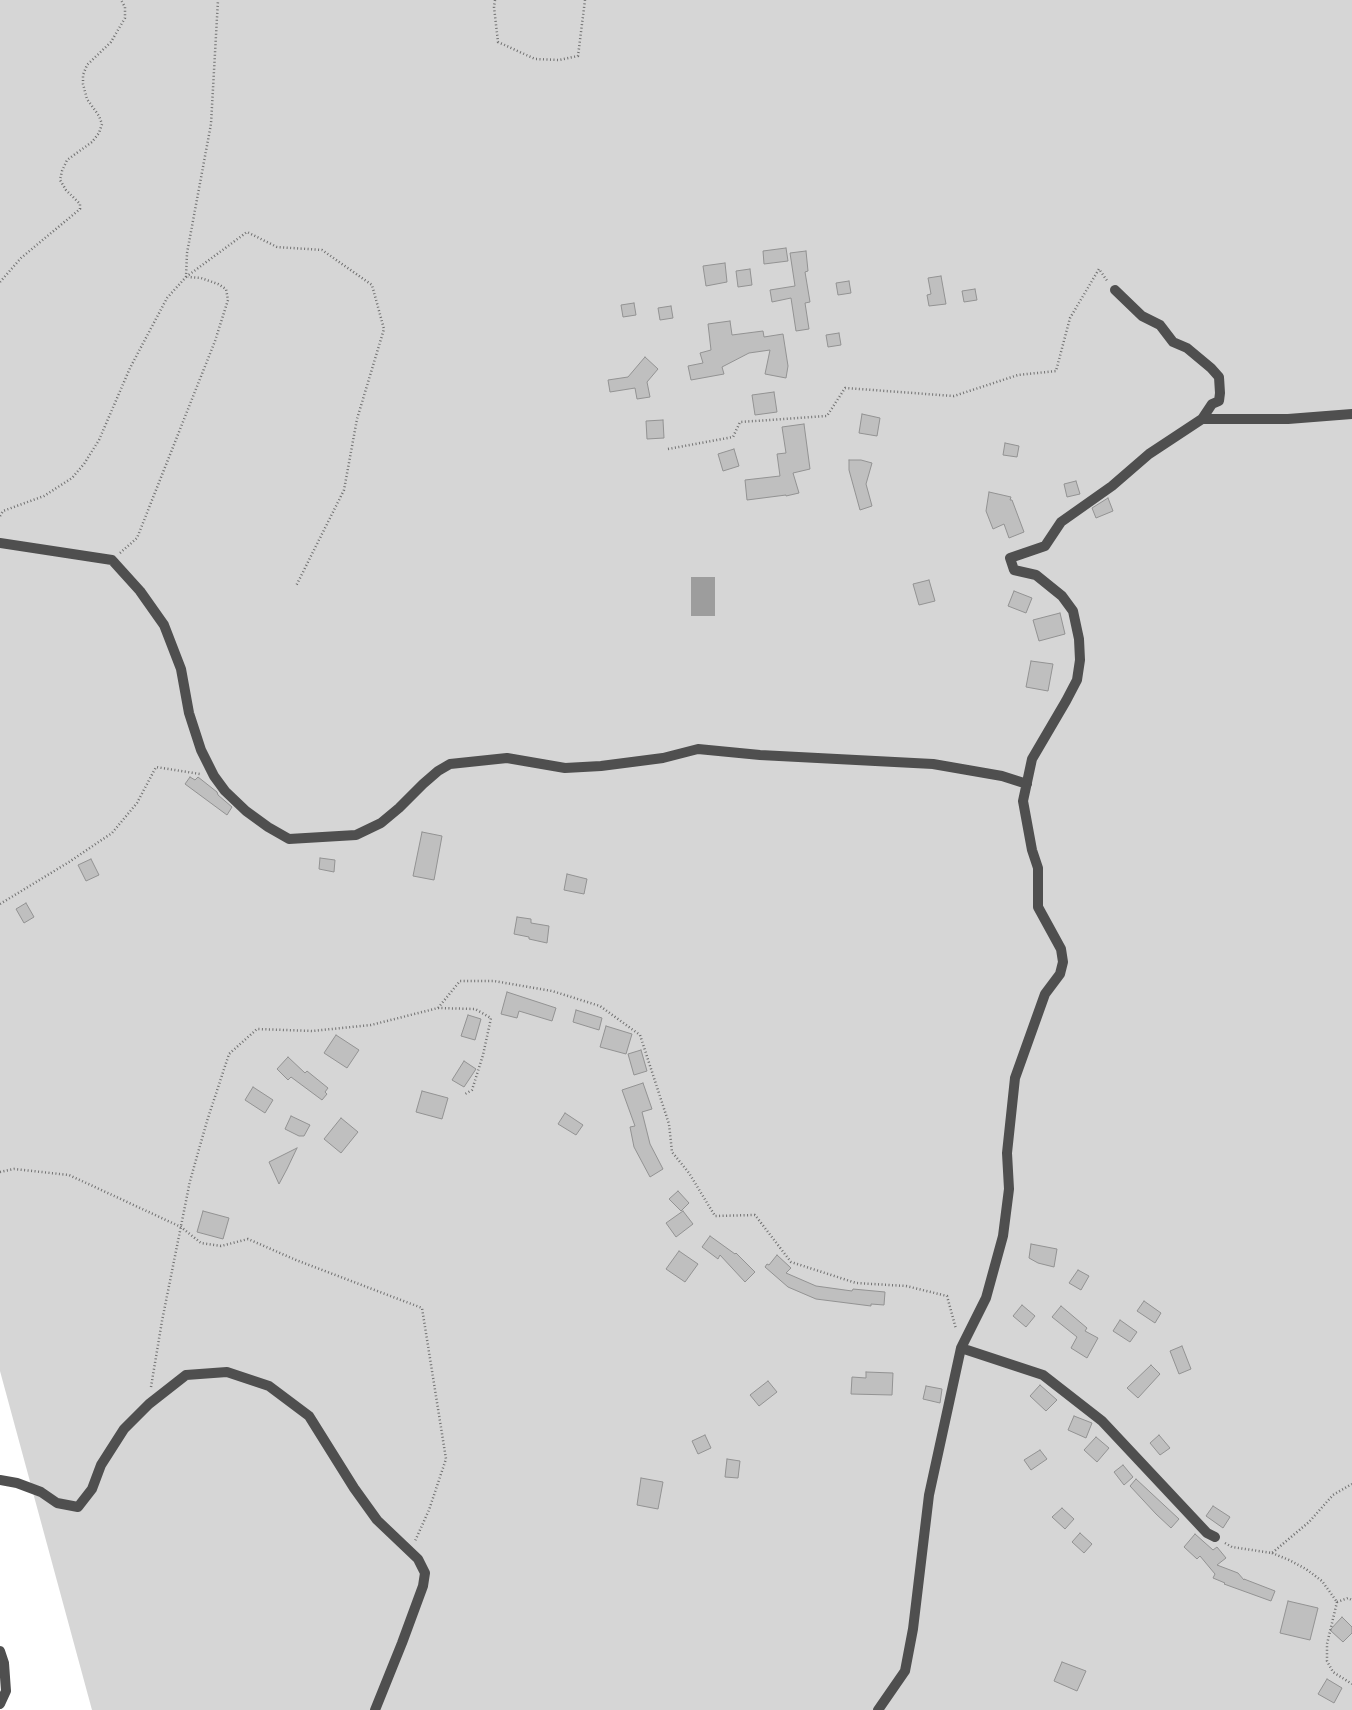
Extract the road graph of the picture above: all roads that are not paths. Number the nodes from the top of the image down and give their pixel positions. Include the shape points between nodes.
1 (1115, 290) road end
2 (1352, 414) edge
3 (1202, 419) junction
4 (0, 543) edge
5 (1027, 784) junction
6 (961, 1348) junction
7 (0, 1480) edge
8 (1215, 1538) road end
9 (0, 1651) edge
10 (0, 1704) edge
11 (375, 1710) edge
12 (878, 1710) edge

1 - 3 street via 1142,316 1160,325 1173,342 1187,348 1219,376 1219,402 1212,404
2 - 3 street via 1288,419
3 - 5 street via 1149,454 1112,486 1061,522 1045,546 1010,558 1014,570 1036,574 1062,596 1073,611 1079,639 1077,680 1032,759
4 - 5 street via 112,560 164,625 181,669 201,750 214,776 246,811 289,839 356,835 381,823 438,770 450,764 506,758 565,768 663,758 698,748 760,755 933,764 978,771
5 - 6 street via 1023,801 1038,868 1038,907 1061,949 1063,962 1060,974 1045,994 1015,1078 1003,1236 986,1298
6 - 8 street via 1043,1375 1102,1421
6 - 12 street via 929,1495 905,1670
7 - 11 street via 41,1492 57,1503 78,1507 92,1489 101,1465 124,1429 148,1404 186,1375 227,1372 269,1386 309,1416 377,1520 418,1559 425,1573 423,1586
9 - 10 street via 6,1691

